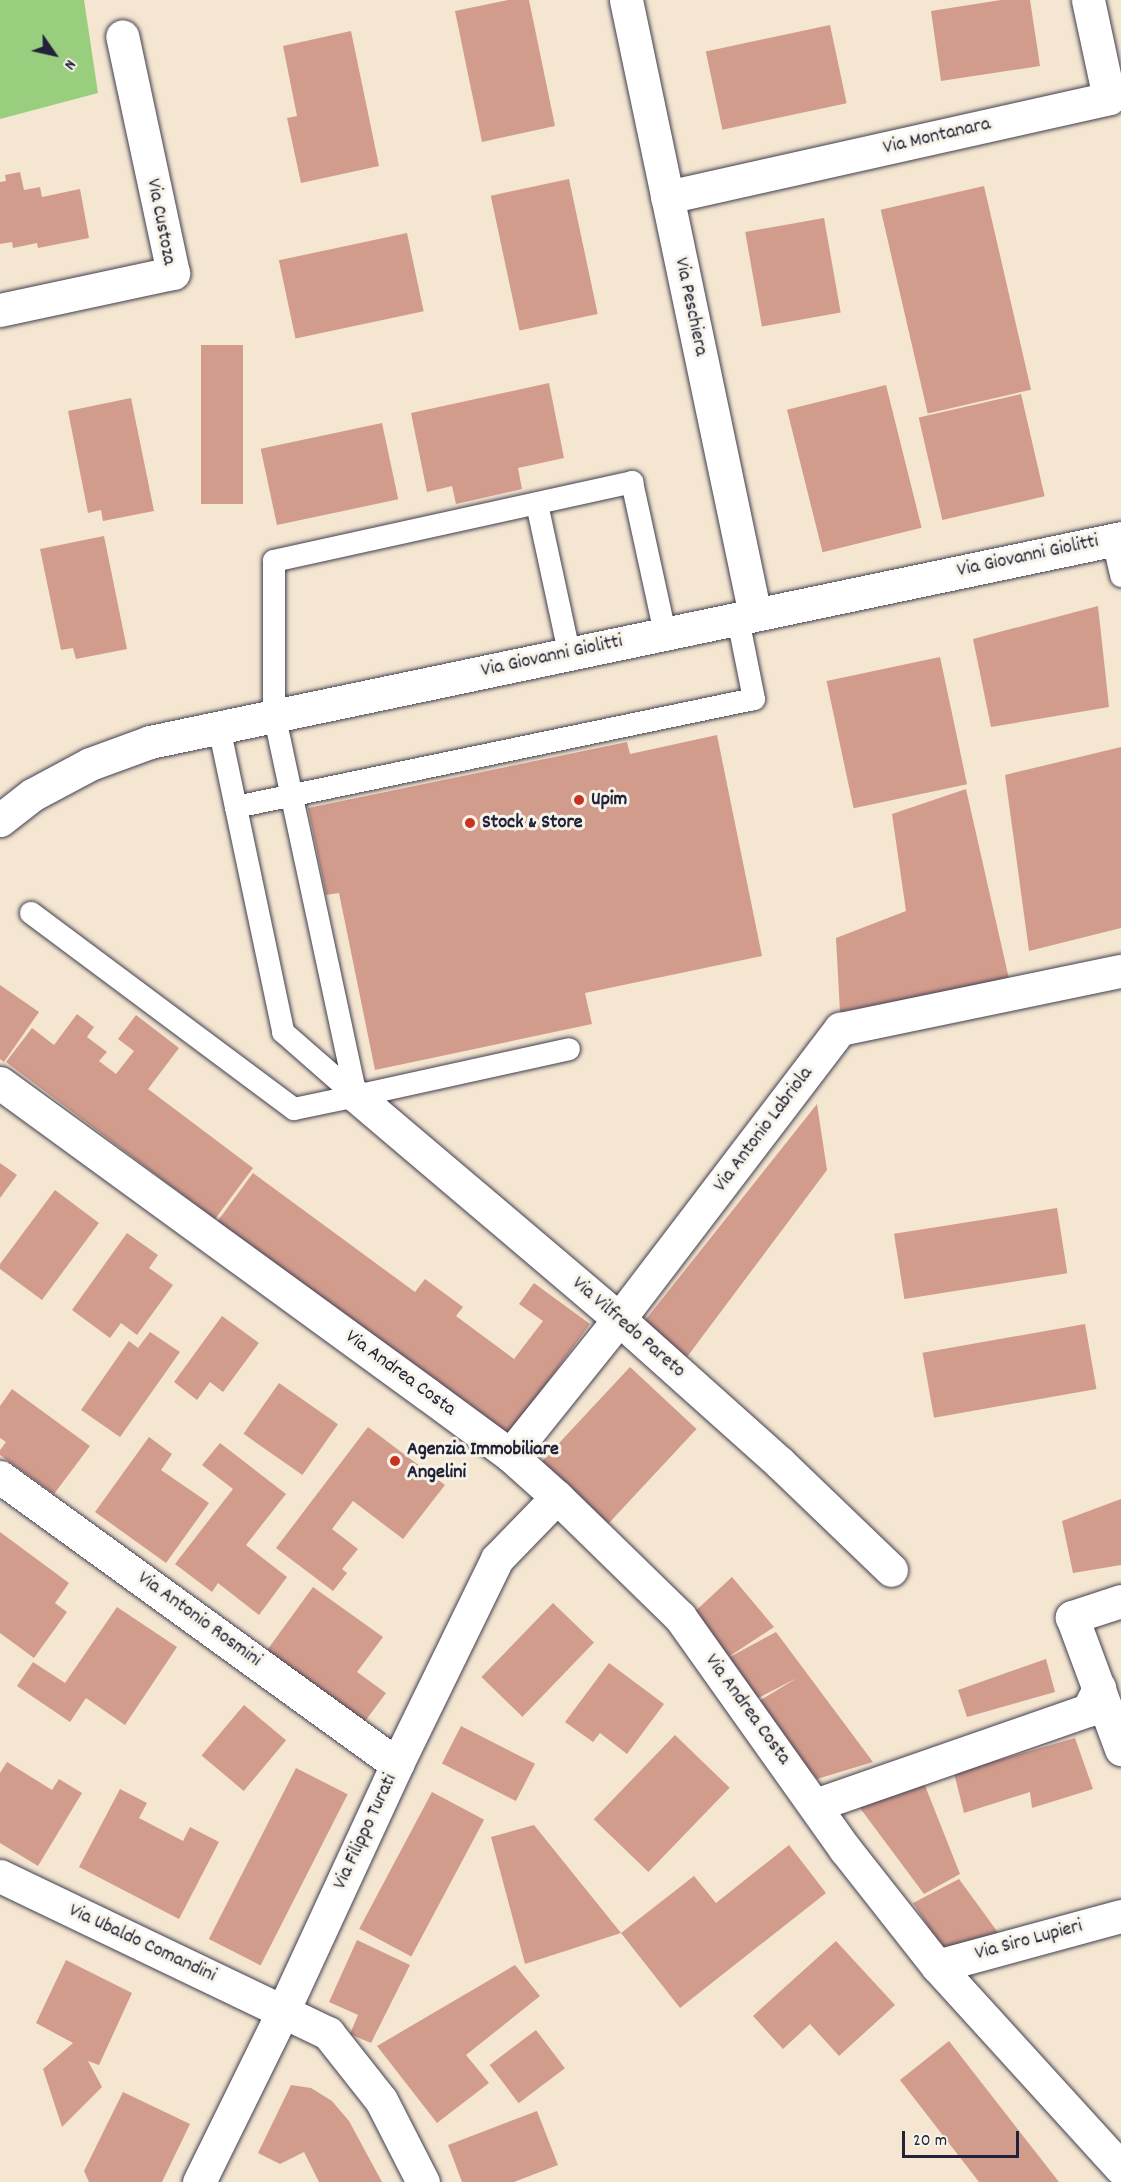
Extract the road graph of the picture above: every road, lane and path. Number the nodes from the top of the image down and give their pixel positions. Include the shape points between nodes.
1 (626, 0) edge
2 (1088, 0) edge
3 (122, 36) dead end
4 (667, 197) junction
5 (0, 310) edge
6 (537, 504) junction
7 (1117, 539) edge
8 (1121, 576) edge
9 (747, 617) junction
10 (665, 633) junction
11 (569, 652) junction
12 (273, 715) junction
13 (219, 727) junction
14 (290, 796) junction
15 (236, 807) junction
16 (0, 820) edge
17 (31, 913) dead end
18 (1121, 971) edge
19 (568, 1049) dead end
20 (0, 1083) edge
21 (356, 1096) junction
22 (620, 1319) junction
23 (510, 1455) junction
24 (0, 1477) edge
25 (557, 1497) junction
26 (891, 1570) dead end
27 (1121, 1601) edge
28 (1099, 1688) junction
29 (1121, 1749) edge
30 (398, 1764) junction
31 (814, 1805) junction
32 (0, 1876) edge
33 (1121, 1916) edge
34 (937, 1966) junction
35 (284, 2012) junction
36 (1121, 2168) edge
37 (199, 2182) edge
38 (423, 2182) edge

1 - 4 street, Via Peschiera
2 - 4 street, Via Montanara via 1109,98
3 - 5 street, Via Custoza via 172,273
4 - 9 street, Via Peschiera
6 - 10 lane via 632,482
6 - 11 lane
6 - 12 lane via 274,561
7 - 8 lane
7 - 9 street, Via Giovanni Giolitti
9 - 10 street, Via Giovanni Giolitti
9 - 14 lane via 754,699
10 - 11 street, Via Giovanni Giolitti
11 - 12 street, Via Giovanni Giolitti
12 - 13 street, Via Giovanni Giolitti
12 - 14 lane
13 - 15 lane
13 - 16 street, Via Giovanni Giolitti via 150,742 90,764 32,795
14 - 15 lane
14 - 21 lane
15 - 21 lane via 283,1032
17 - 21 lane via 294,1109
18 - 22 street, Via Antonio Labriola via 840,1029
19 - 21 lane
20 - 23 street, Via Andrea Costa
21 - 22 street, Via Vilfredo Pareto
22 - 23 street, Via Antonio Labriola
22 - 26 street, Via Vilfredo Pareto via 780,1463
23 - 25 street, Via Andrea Costa
24 - 30 street, Via Antonio Rosmini
25 - 30 street, Via Filippo Turati via 497,1559
25 - 31 street, Via Andrea Costa via 680,1617
27 - 28 street via 1072,1617
28 - 29 street
28 - 31 street via 1088,1710
30 - 35 street, Via Filippo Turati
31 - 34 street, Via Andrea Costa
32 - 35 street, Via Ubaldo Comandini
33 - 34 street, Via Siro Lupieri
34 - 36 street, Via Andrea Costa
35 - 37 street, Via Filippo Turati
35 - 38 street, Via Ubaldo Comandini via 328,2033 381,2100

